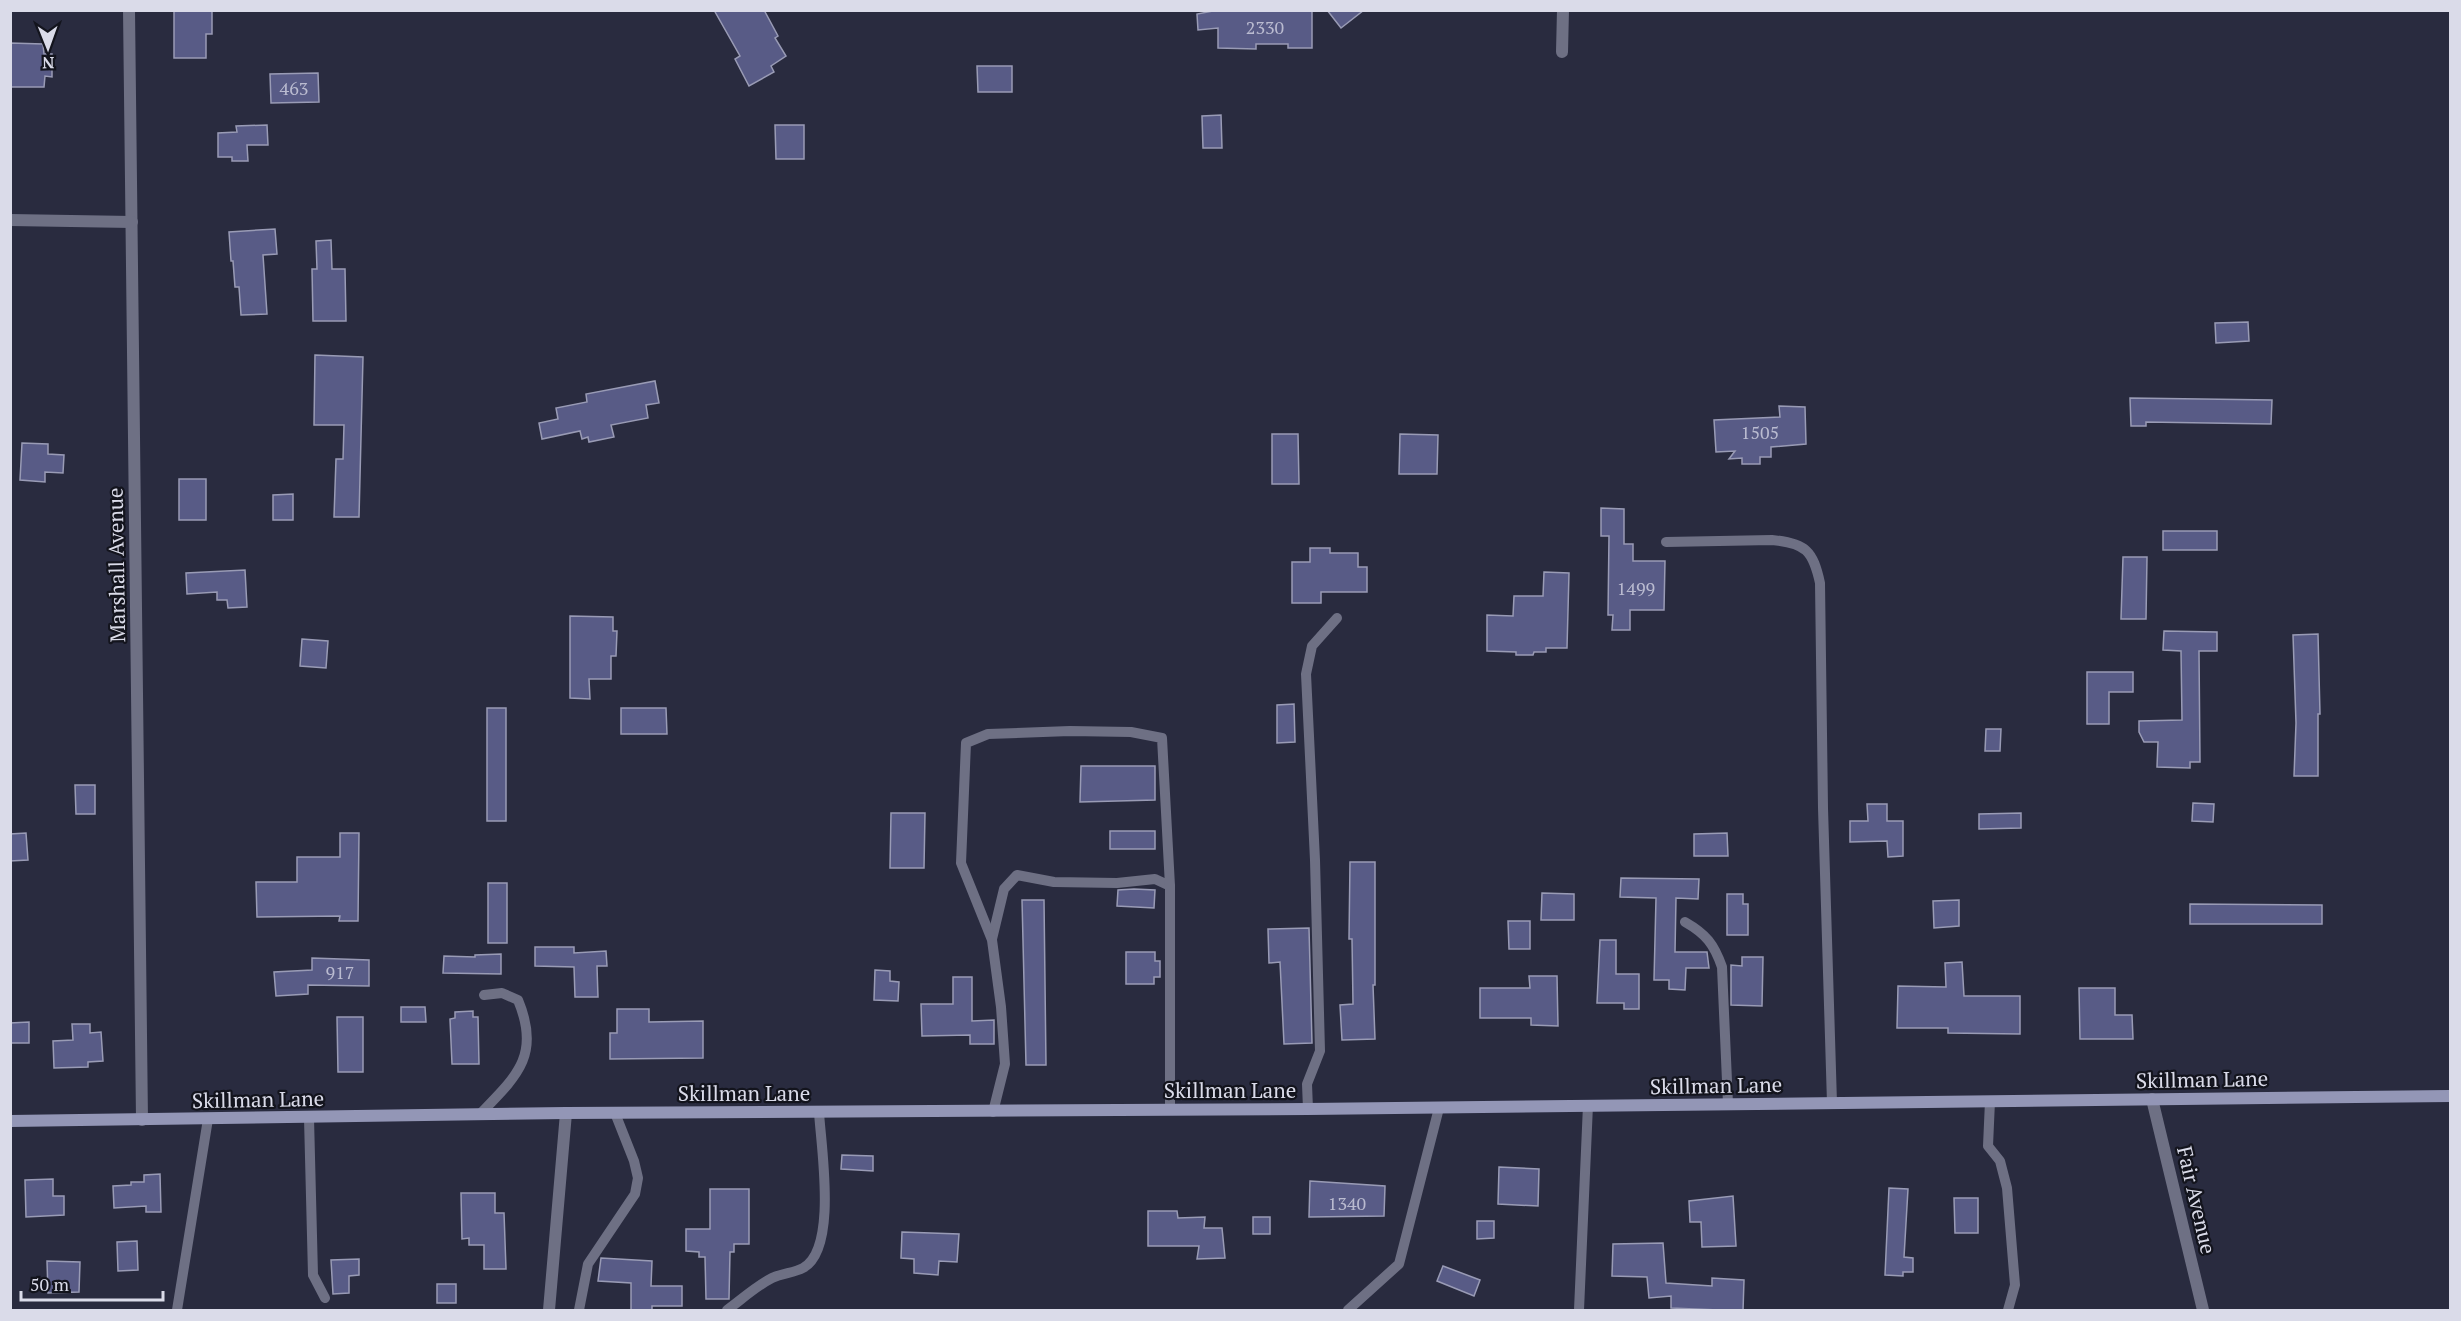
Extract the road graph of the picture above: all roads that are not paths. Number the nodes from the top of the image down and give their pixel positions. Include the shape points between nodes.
1 (129, 10) edge
2 (1563, 10) edge
3 (1562, 52) dead end
4 (10, 220) edge
5 (132, 222) junction
6 (1666, 542) dead end
7 (1337, 618) dead end
8 (1170, 886) junction
9 (1684, 922) dead end
10 (992, 939) junction
11 (484, 995) dead end
12 (2451, 1096) edge
13 (2152, 1099) junction
14 (1990, 1101) junction
15 (1832, 1103) junction
16 (1728, 1104) junction
17 (1588, 1105) junction
18 (1439, 1108) junction
19 (1308, 1109) junction
20 (1170, 1110) junction
21 (819, 1112) junction
22 (993, 1112) junction
23 (566, 1113) junction
24 (615, 1113) junction
25 (480, 1114) junction
26 (309, 1118) junction
27 (208, 1119) junction
28 (142, 1120) junction
29 (10, 1121) edge
30 (325, 1298) dead end
31 (177, 1311) edge
32 (549, 1311) edge
33 (579, 1311) edge
34 (727, 1311) edge
35 (1348, 1311) edge
36 (1579, 1311) edge
37 (2008, 1311) edge
38 (2203, 1311) edge

1 - 5 street, Marshall Avenue
2 - 3 street
4 - 5 street
5 - 28 street, Marshall Avenue
6 - 15 lane via 1789,541 1806,548 1813,558 1820,583
7 - 19 lane via 1312,646 1306,674 1320,1052 1307,1084
8 - 10 lane via 1155,879 1054,882 1017,876 1004,889
8 - 10 lane via 1162,738 1131,732 988,734 966,743 962,863
8 - 20 lane
9 - 16 lane via 1698,929 1715,946 1722,967
10 - 22 lane via 1005,1064
11 - 25 lane via 502,993 518,1000 526,1020 526,1057 512,1081
12 - 13 street, Skillman Lane
13 - 14 street, Skillman Lane
13 - 38 street, Fair Avenue
14 - 15 street, Skillman Lane
14 - 37 lane via 1988,1146 2000,1161 2007,1188 2015,1285
15 - 16 street, Skillman Lane
16 - 17 street, Skillman Lane
17 - 18 street, Skillman Lane
17 - 36 lane
18 - 19 street, Skillman Lane
18 - 35 lane via 1399,1264
19 - 20 street, Skillman Lane
20 - 22 street, Skillman Lane
21 - 22 street, Skillman Lane
21 - 24 street, Skillman Lane
21 - 34 lane via 824,1188 823,1235 816,1255 804,1268 772,1278
23 - 24 street, Skillman Lane
23 - 25 street, Skillman Lane
23 - 32 street
24 - 33 lane via 638,1178 635,1194 588,1264
25 - 26 street, Skillman Lane
26 - 27 street, Skillman Lane
26 - 30 lane via 313,1275
27 - 28 street, Skillman Lane
27 - 31 lane
28 - 29 street, Skillman Lane

